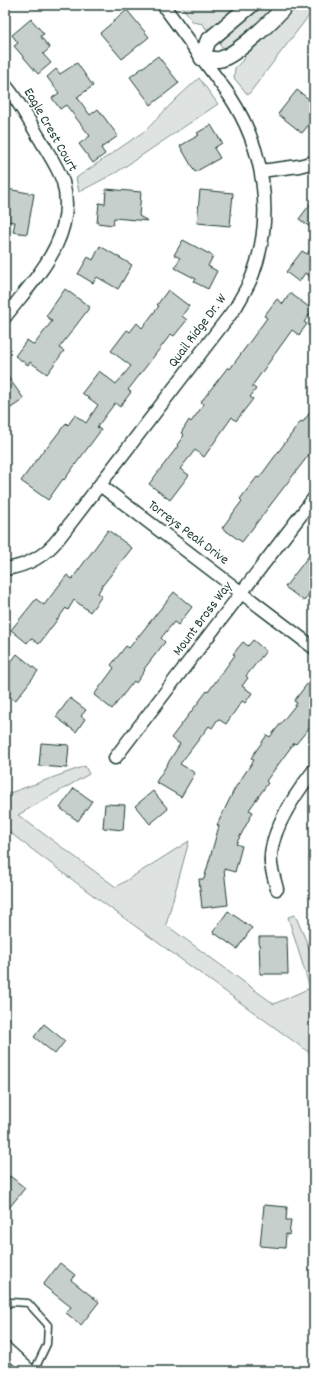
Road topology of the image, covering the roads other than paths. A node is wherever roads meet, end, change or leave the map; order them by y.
1 (163, 5) edge
2 (251, 5) edge
3 (286, 5) edge
4 (202, 58) junction
5 (5, 85) edge
6 (314, 162) edge
7 (261, 171) junction
8 (5, 317) edge
9 (100, 485) junction
10 (314, 498) edge
11 (5, 569) edge
12 (241, 593) junction
13 (314, 648) edge
14 (115, 758) dead end
15 (314, 770) edge
16 (277, 889) dead end
17 (5, 1305) edge
18 (5, 1348) edge
19 (30, 1371) edge
20 (34, 1371) edge

1 - 4 street, Quail Ridge Dr. W
2 - 4 street
3 - 4 street
4 - 7 street, Quail Ridge Dr. W
5 - 8 street, Eagle Crest Court
6 - 7 street
7 - 9 street, Quail Ridge Dr. W
9 - 11 street, Quail Ridge Dr. W
9 - 12 street, Torreys Peak Drive
10 - 12 street, Mount Bross Way
12 - 13 street, Torreys Peak Drive
12 - 14 street, Mount Bross Way
15 - 16 street
17 - 20 lane
18 - 19 street

